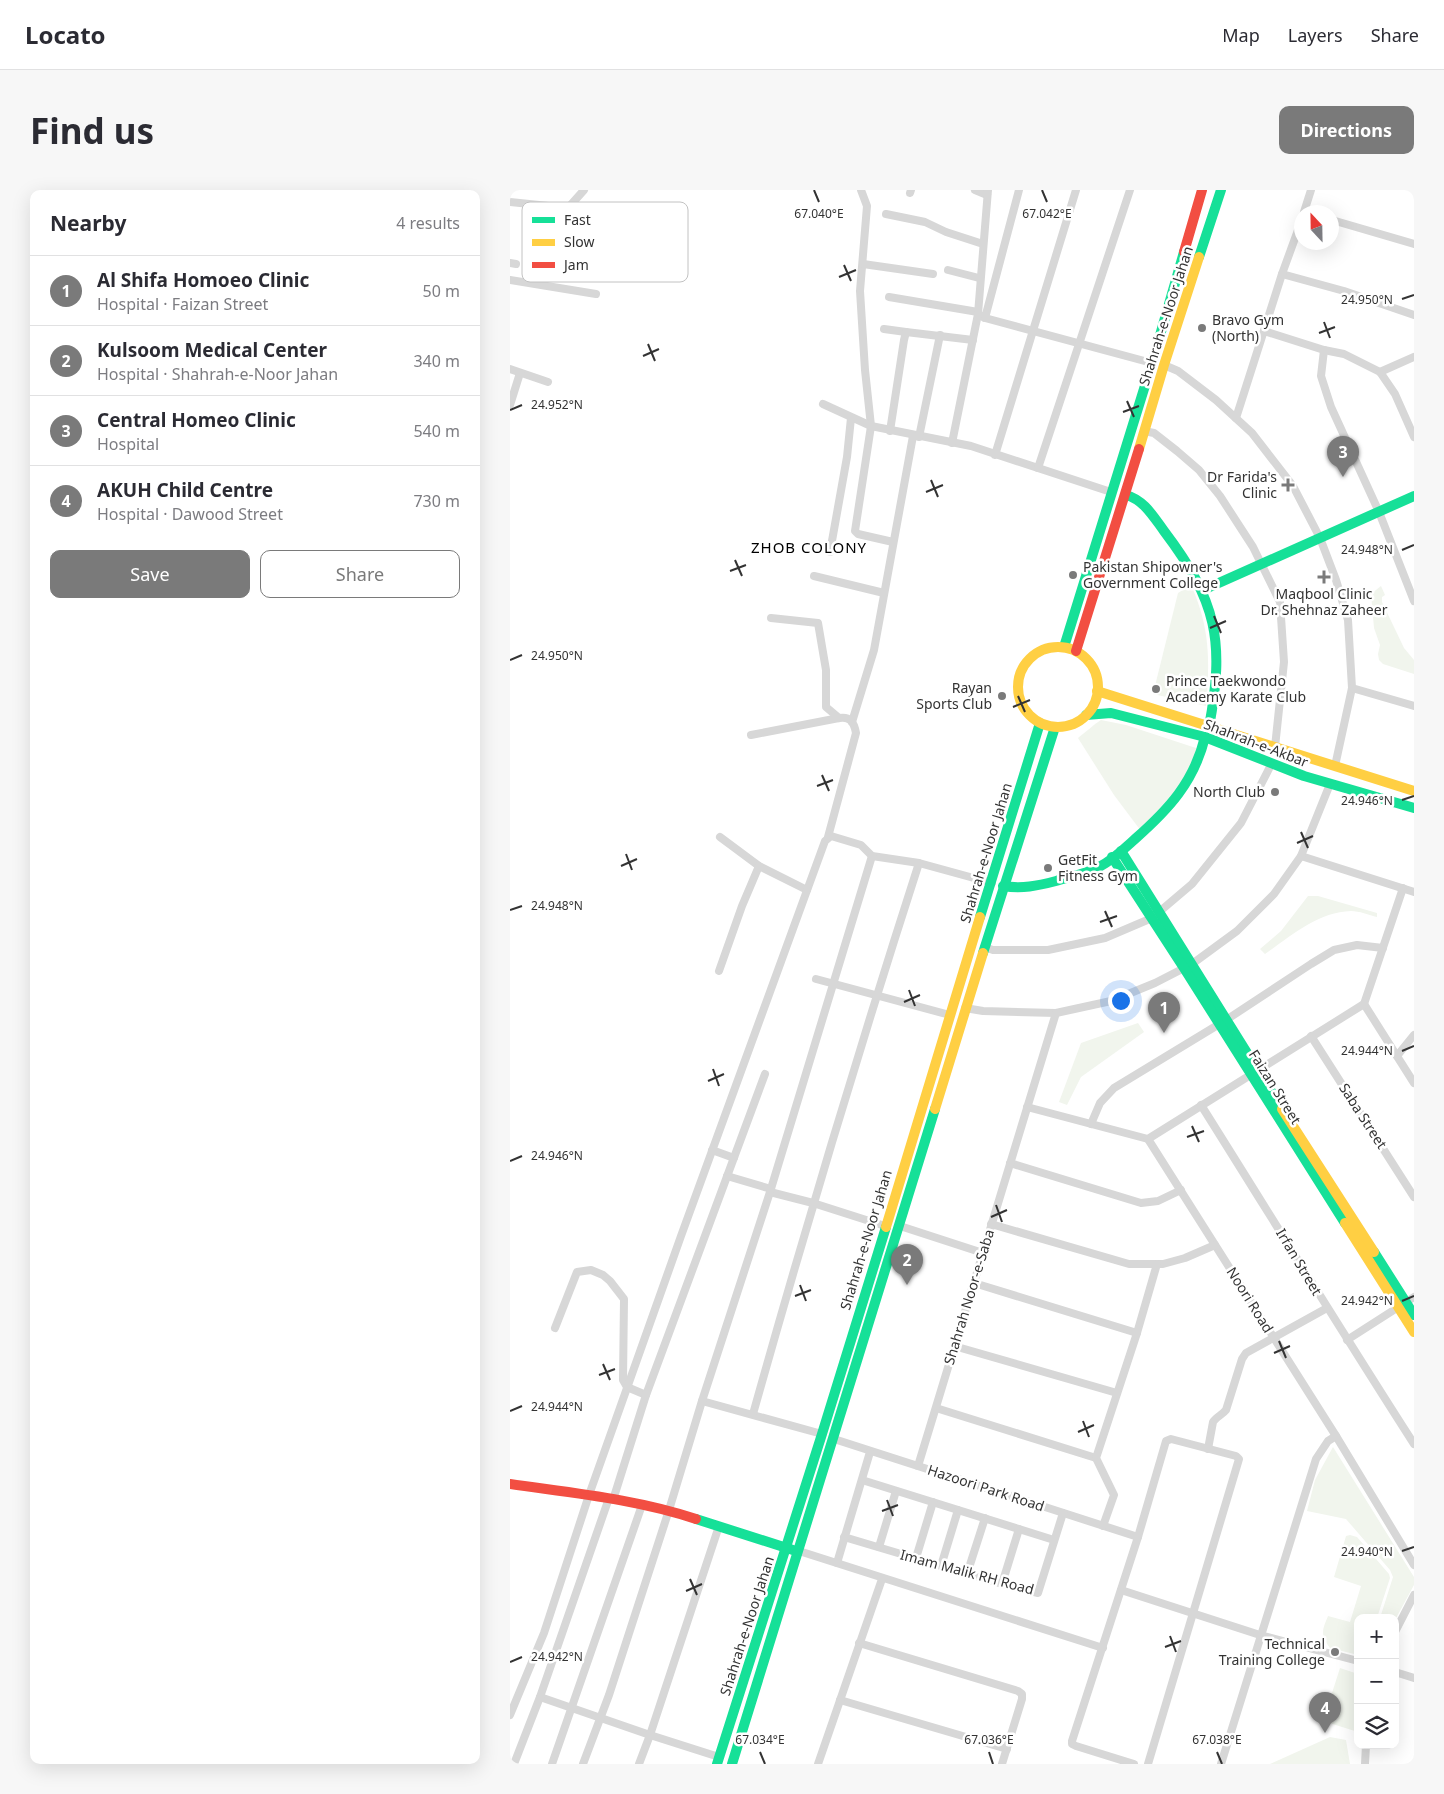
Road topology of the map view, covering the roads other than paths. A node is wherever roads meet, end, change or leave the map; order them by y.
1 (584, 190) edge
2 (861, 190) edge
3 (974, 190) edge
4 (1019, 190) edge
5 (1076, 190) edge
6 (1130, 190) edge
7 (1202, 190) edge
8 (1221, 190) edge
9 (1311, 190) edge
10 (988, 192) edge
11 (573, 202) edge
12 (1307, 205) edge
13 (886, 214) dead end
14 (1339, 222) edge
15 (1294, 241) edge
16 (983, 244) junction
17 (1414, 244) edge
18 (862, 264) junction
19 (948, 270) dead end
20 (933, 274) dead end
21 (1282, 274) junction
22 (979, 278) junction
23 (522, 282) edge
24 (596, 294) dead end
25 (889, 297) dead end
26 (978, 313) junction
27 (1414, 316) edge
28 (986, 318) junction
29 (884, 329) dead end
30 (1033, 330) junction
31 (1264, 331) junction
32 (906, 332) junction
33 (940, 334) junction
34 (973, 340) junction
35 (1080, 342) junction
36 (1324, 350) junction
37 (1414, 357) edge
38 (1152, 363) junction
39 (1164, 365) junction
40 (510, 369) edge
41 (1380, 372) junction
42 (520, 373) junction
43 (548, 382) dead end
44 (823, 404) dead end
45 (510, 405) edge
46 (851, 418) junction
47 (1236, 418) junction
48 (1411, 424) edge
49 (871, 426) junction
50 (890, 431) junction
51 (1144, 431) junction
52 (916, 436) junction
53 (1414, 437) edge
54 (952, 443) junction
55 (995, 455) junction
56 (1038, 468) junction
57 (1111, 492) junction
58 (1126, 495) junction
59 (1414, 496) edge
60 (1379, 512) junction
61 (1320, 538) junction
62 (893, 542) junction
63 (830, 552) dead end
64 (1262, 564) junction
65 (814, 576) dead end
66 (1203, 590) junction
67 (884, 593) junction
68 (1414, 600) edge
69 (771, 618) dead end
70 (1064, 647) junction
71 (1076, 651) junction
72 (1352, 688) junction
73 (1097, 691) junction
74 (1414, 706) edge
75 (1086, 715) junction
76 (839, 718) junction
77 (852, 722) junction
78 (1040, 723) junction
79 (1055, 727) junction
80 (1209, 727) junction
81 (751, 735) dead end
82 (1205, 737) junction
83 (1275, 746) junction
84 (1272, 763) junction
85 (1335, 766) junction
86 (1330, 784) junction
87 (1414, 791) edge
88 (1414, 808) edge
89 (720, 837) dead end
90 (828, 837) junction
91 (1116, 854) junction
92 (872, 856) junction
93 (1301, 856) junction
94 (919, 863) junction
95 (760, 866) junction
96 (992, 883) junction
97 (1003, 886) junction
98 (1403, 888) junction
99 (807, 890) junction
100 (1414, 892) edge
101 (1156, 915) junction
102 (984, 947) junction
103 (1382, 948) junction
104 (1188, 966) junction
105 (719, 971) dead end
106 (816, 979) dead end
107 (834, 984) junction
108 (877, 994) junction
109 (1364, 1004) junction
110 (965, 1008) junction
111 (1056, 1013) junction
112 (950, 1015) junction
113 (1223, 1022) junction
114 (1414, 1035) edge
115 (1311, 1036) junction
116 (943, 1040) junction
117 (956, 1043) junction
118 (1396, 1056) junction
119 (1254, 1072) junction
120 (765, 1074) dead end
121 (1414, 1083) edge
122 (1201, 1105) junction
123 (1027, 1107) junction
124 (1091, 1124) junction
125 (1148, 1139) junction
126 (712, 1150) junction
127 (734, 1158) junction
128 (1010, 1163) junction
129 (728, 1176) junction
130 (770, 1190) junction
131 (1181, 1190) junction
132 (1414, 1196) edge
133 (813, 1203) junction
134 (992, 1224) junction
135 (885, 1226) junction
136 (900, 1226) junction
137 (1215, 1245) junction
138 (983, 1253) junction
139 (1157, 1264) junction
140 (974, 1283) junction
141 (1406, 1302) edge
142 (1327, 1308) junction
143 (1414, 1315) edge
144 (554, 1328) dead end
145 (1414, 1332) edge
146 (1137, 1333) junction
147 (851, 1338) junction
148 (1273, 1338) junction
149 (1347, 1340) junction
150 (864, 1342) junction
151 (954, 1346) junction
152 (627, 1387) junction
153 (1117, 1394) junction
154 (646, 1395) junction
155 (702, 1401) junction
156 (936, 1408) junction
157 (753, 1414) junction
158 (822, 1434) junction
159 (1336, 1436) junction
160 (834, 1439) junction
161 (1414, 1444) edge
162 (1208, 1449) junction
163 (870, 1452) junction
164 (1096, 1458) junction
165 (918, 1466) junction
166 (862, 1480) junction
167 (510, 1484) edge
168 (896, 1491) junction
169 (589, 1495) junction
170 (611, 1499) junction
171 (932, 1502) junction
172 (642, 1505) junction
173 (669, 1510) junction
174 (958, 1510) junction
175 (1062, 1513) junction
176 (985, 1518) junction
177 (719, 1526) junction
178 (1103, 1526) junction
179 (1018, 1529) junction
180 (844, 1537) junction
181 (1138, 1537) junction
182 (1054, 1540) junction
183 (787, 1547) junction
184 (879, 1547) junction
185 (799, 1551) junction
186 (916, 1558) junction
187 (837, 1563) junction
188 (1414, 1565) edge
189 (941, 1566) junction
190 (967, 1574) junction
191 (882, 1578) junction
192 (1002, 1584) junction
193 (1121, 1590) junction
194 (1414, 1595) edge
195 (1193, 1612) junction
196 (1399, 1624) edge
197 (1260, 1635) junction
198 (859, 1643) junction
199 (1103, 1648) junction
200 (1354, 1661) edge
201 (1399, 1673) edge
202 (1414, 1678) edge
203 (540, 1697) junction
204 (840, 1700) junction
205 (572, 1708) junction
206 (510, 1714) edge
207 (601, 1718) junction
208 (650, 1735) junction
209 (1007, 1749) junction
210 (1366, 1749) edge
211 (718, 1760) edge
212 (821, 1763) edge
213 (514, 1764) edge
214 (552, 1764) edge
215 (583, 1764) edge
216 (638, 1764) edge
217 (732, 1764) edge
218 (1002, 1764) edge
219 (1134, 1764) edge
220 (1148, 1764) edge
221 (1221, 1764) edge
222 (1365, 1764) edge

1 - 11 street
2 - 18 street
3 - 10 street
4 - 28 street
5 - 30 street
6 - 35 street
7 - 38 main road, Shahrah-e-Noor Jahan
8 - 39 main road, Shahrah-e-Noor Jahan
9 - 12 street
10 - 16 street
13 - 16 street
14 - 17 street
15 - 21 street
16 - 22 street
18 - 20 street
18 - 49 street
19 - 22 street
21 - 27 street
21 - 31 street
22 - 26 street
23 - 24 street
25 - 26 street
26 - 28 street
26 - 34 street
28 - 30 street
29 - 32 street
30 - 35 street
30 - 55 street
31 - 36 street
31 - 47 street
32 - 33 street
32 - 50 street
33 - 34 street
33 - 52 street
34 - 54 street
35 - 38 street
35 - 56 street
36 - 41 street
36 - 60 street
37 - 41 street
38 - 57 main road, Shahrah-e-Noor Jahan
39 - 47 street
39 - 51 main road, Shahrah-e-Noor Jahan
40 - 42 street
41 - 48 street
42 - 43 street
42 - 45 street
44 - 46 street
46 - 49 street
46 - 63 street
47 - 61 street
48 - 53 street
49 - 50 street
49 - 62 street
50 - 52 street
51 - 58 main road, Shahrah-e-Noor Jahan
51 - 64 street
52 - 54 street
52 - 62 street
54 - 55 street
55 - 56 street
56 - 57 street
57 - 70 main road, Shahrah-e-Noor Jahan
58 - 66 main road
58 - 71 main road, Shahrah-e-Noor Jahan
59 - 60 main road
60 - 61 main road
60 - 68 street
61 - 64 main road
61 - 72 street
62 - 67 street
64 - 66 main road
64 - 83 street
65 - 67 street
66 - 80 main road
67 - 77 street
69 - 76 street
70 - 71 main road
70 - 78 main road
71 - 73 main road
72 - 74 street
72 - 85 street
73 - 75 main road
73 - 80 main road, Shahrah-e-Akbar
75 - 79 main road
75 - 82 main road, Shahrah-e-Akbar
76 - 77 street
76 - 81 street
77 - 90 street
78 - 79 main road
78 - 96 main road, Shahrah-e-Noor Jahan
79 - 97 main road, Shahrah-e-Noor Jahan
80 - 83 main road, Shahrah-e-Akbar
82 - 84 main road, Shahrah-e-Akbar
82 - 91 main road
83 - 85 main road, Shahrah-e-Akbar
84 - 86 main road, Shahrah-e-Akbar
84 - 101 street
85 - 87 main road, Shahrah-e-Akbar
86 - 88 main road, Shahrah-e-Akbar
86 - 93 street
89 - 95 street
90 - 92 street
90 - 99 street
91 - 97 main road
91 - 101 main road, Faizan Street
92 - 94 street
92 - 107 street
93 - 98 street
93 - 104 street
94 - 96 street
94 - 108 street
95 - 99 street
95 - 105 street
96 - 112 main road, Shahrah-e-Noor Jahan
97 - 102 main road, Shahrah-e-Noor Jahan
98 - 100 street
98 - 103 street
99 - 126 street
101 - 102 street
101 - 104 main road, Faizan Street
102 - 110 main road, Shahrah-e-Noor Jahan
103 - 109 street
103 - 113 street
104 - 111 street
104 - 113 main road, Faizan Street
106 - 107 street
107 - 108 street
107 - 130 street
108 - 112 street
108 - 133 street
109 - 115 street
109 - 118 street
110 - 111 street
110 - 117 main road, Shahrah-e-Noor Jahan
111 - 123 street, Shahrah Noor-e-Saba
112 - 116 main road, Shahrah-e-Noor Jahan
113 - 119 main road, Faizan Street
113 - 124 street
114 - 118 street
115 - 119 street
115 - 132 street, Saba Street
116 - 117 main road
116 - 135 main road, Shahrah-e-Noor Jahan
117 - 136 main road, Shahrah-e-Noor Jahan
118 - 121 street
119 - 122 street
119 - 141 main road, Faizan Street
120 - 127 street
122 - 125 street
122 - 142 street, Irfan Street
123 - 124 street
123 - 128 street, Shahrah Noor-e-Saba
124 - 125 street
125 - 131 street, Noori Road
126 - 127 street
126 - 152 street
127 - 129 street
128 - 131 street
128 - 134 street, Shahrah Noor-e-Saba
129 - 130 street
129 - 154 street
130 - 133 street
130 - 155 street
131 - 137 street, Noori Road
133 - 135 street
133 - 157 street
134 - 138 street, Shahrah Noor-e-Saba
134 - 139 street
135 - 147 main road, Shahrah-e-Noor Jahan
136 - 138 street
136 - 150 main road, Shahrah-e-Noor Jahan
137 - 139 street
137 - 148 street, Noori Road
138 - 140 street, Shahrah Noor-e-Saba
139 - 146 street
140 - 146 street
140 - 151 street, Shahrah Noor-e-Saba
141 - 143 main road, Faizan Street
141 - 145 main road, Faizan Street
141 - 149 street
142 - 148 street
142 - 149 street, Irfan Street
144 - 152 street
146 - 153 street
147 - 150 main road
147 - 158 main road, Shahrah-e-Noor Jahan
148 - 159 street, Noori Road
148 - 162 street
149 - 161 street, Irfan Street
150 - 160 main road, Shahrah-e-Noor Jahan
151 - 153 street
151 - 156 street, Shahrah Noor-e-Saba
152 - 154 street
152 - 169 street
153 - 164 street
154 - 170 street
155 - 157 street
155 - 173 street
156 - 164 street
156 - 165 street, Shahrah Noor-e-Saba
157 - 158 street
158 - 183 main road, Shahrah-e-Noor Jahan
159 - 188 street, Noori Road
159 - 197 street
160 - 163 street, Hazoori Park Road
160 - 185 main road, Shahrah-e-Noor Jahan
162 - 181 street
162 - 195 street
163 - 165 street, Hazoori Park Road
163 - 166 street
164 - 178 street
165 - 175 street, Hazoori Park Road
166 - 168 street
166 - 180 street
167 - 169 main road
168 - 171 street
168 - 184 street
169 - 170 main road
169 - 206 street
170 - 172 main road
170 - 203 street
171 - 174 street
171 - 186 street
172 - 173 main road
172 - 205 street
173 - 177 main road
173 - 207 street
174 - 176 street
174 - 189 street
175 - 178 street, Hazoori Park Road
175 - 182 street, Imam Malik RH Road
176 - 179 street
176 - 190 street
177 - 183 main road
177 - 208 street
178 - 181 street, Hazoori Park Road
179 - 182 street
179 - 192 street
180 - 184 street, Imam Malik RH Road
180 - 187 street
181 - 193 street
182 - 192 street, Imam Malik RH Road
183 - 185 main road
183 - 211 main road, Shahrah-e-Noor Jahan
184 - 186 street, Imam Malik RH Road
185 - 187 street
185 - 217 main road, Shahrah-e-Noor Jahan
186 - 189 street, Imam Malik RH Road
187 - 191 street
189 - 190 street, Imam Malik RH Road
190 - 192 street, Imam Malik RH Road
191 - 198 street
191 - 199 street
193 - 195 street
193 - 199 street
194 - 196 street
195 - 197 street
195 - 220 street
197 - 200 street
197 - 221 street
198 - 204 street
198 - 209 street
199 - 219 street
201 - 202 street
203 - 205 street
203 - 213 street
204 - 209 street
204 - 212 street
205 - 207 street
205 - 214 street
207 - 208 street
207 - 215 street
208 - 211 street
208 - 216 street
209 - 218 street
210 - 222 street

